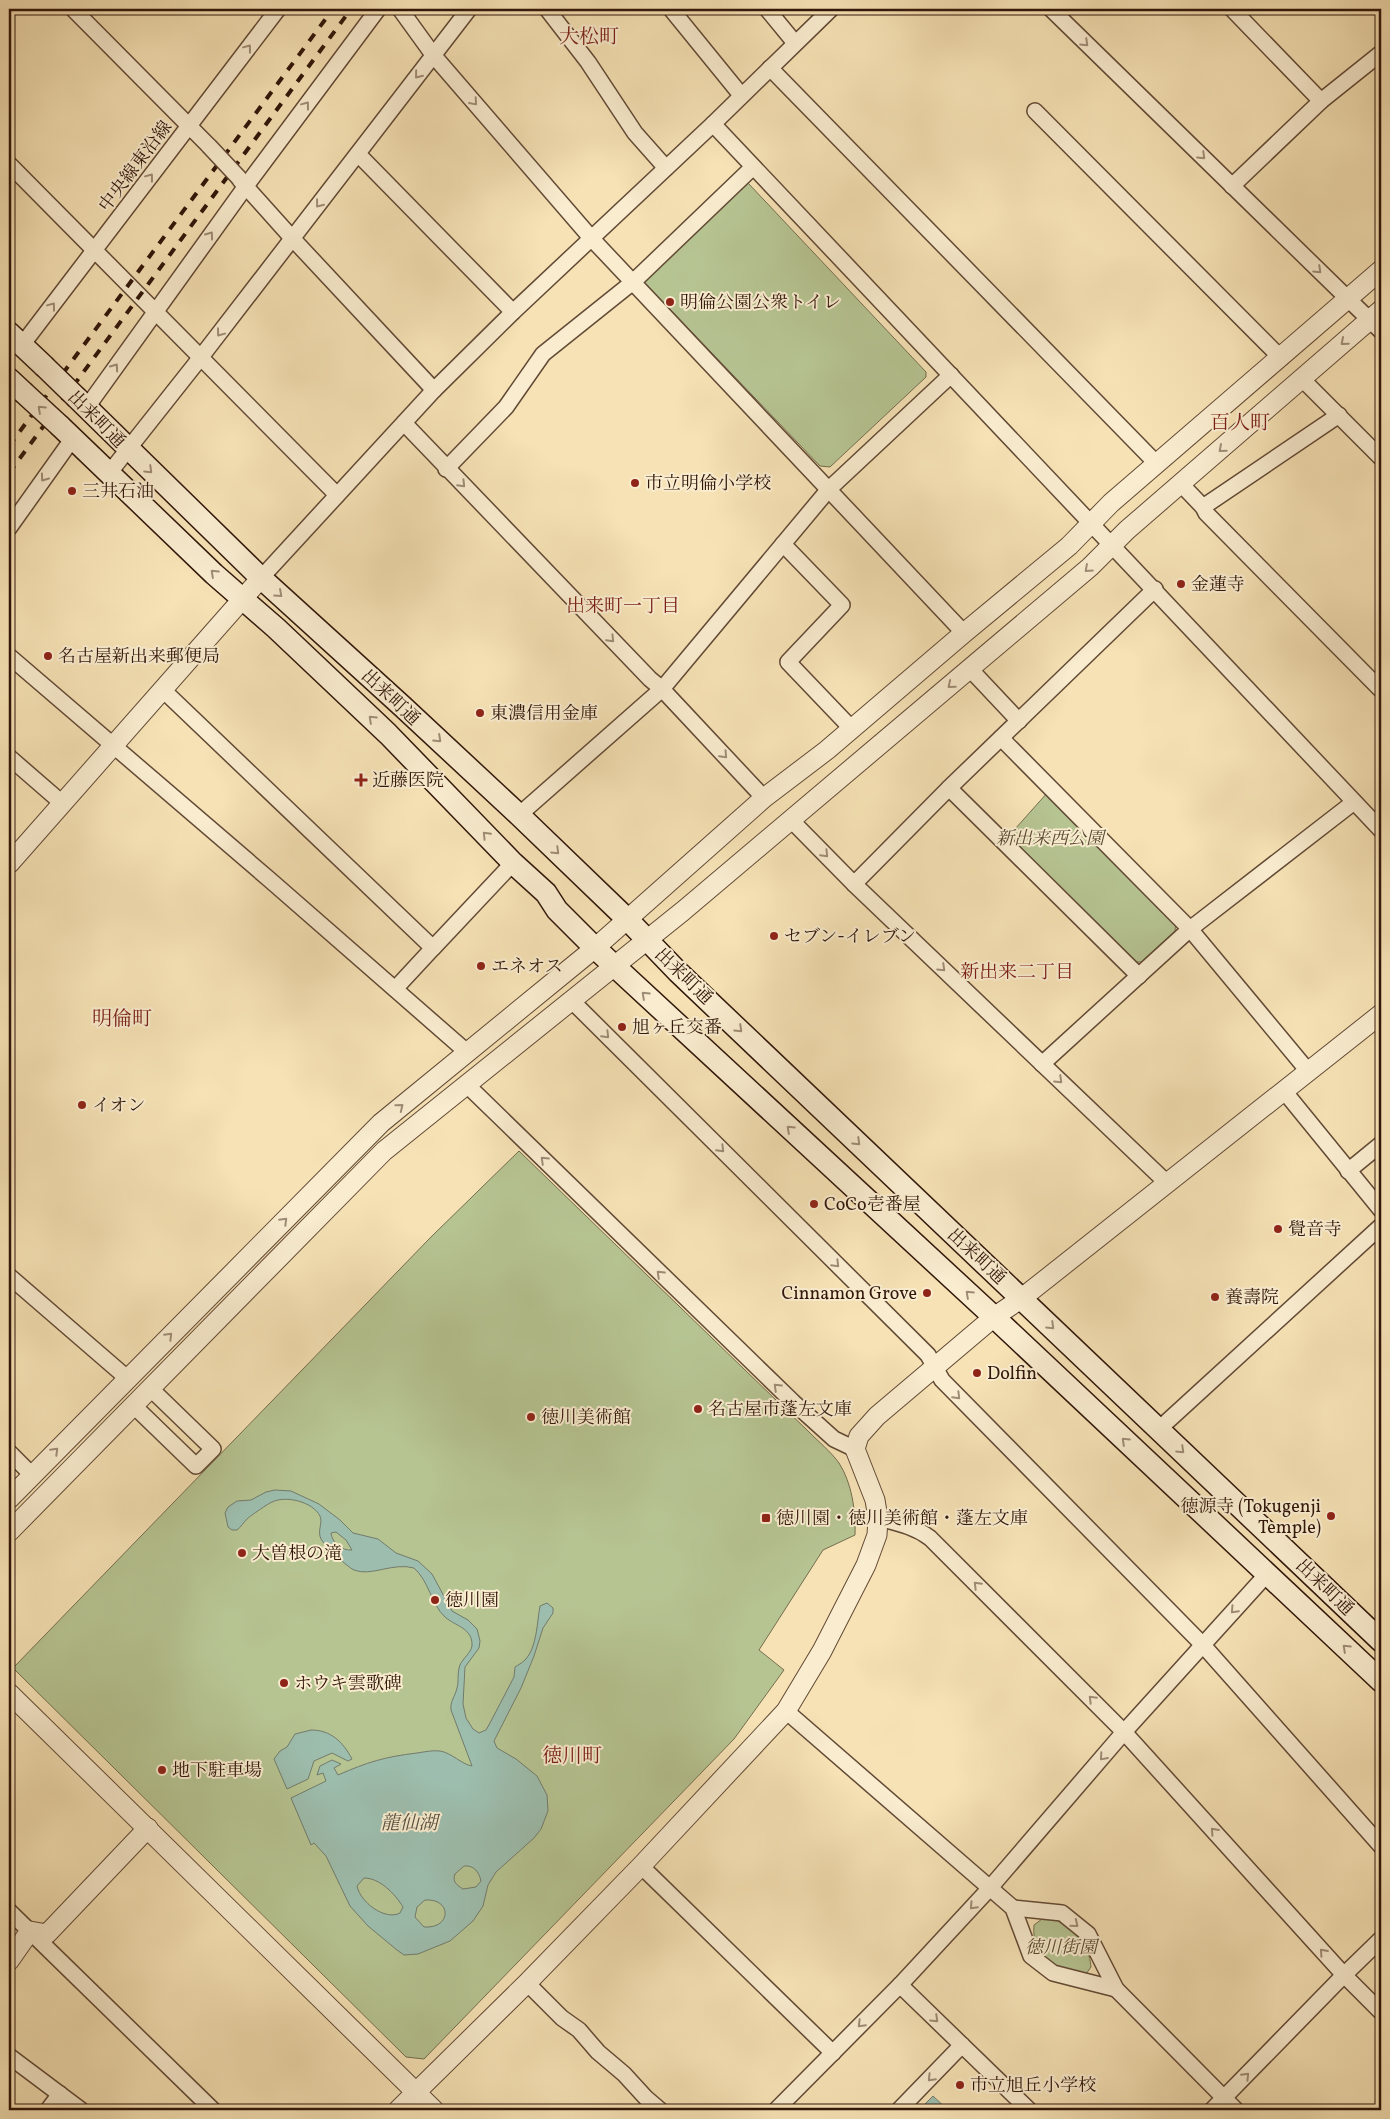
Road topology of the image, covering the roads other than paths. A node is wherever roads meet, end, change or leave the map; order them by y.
1 (73, 9) edge
2 (277, 9) edge
3 (378, 9) edge
4 (400, 9) edge
5 (469, 9) edge
6 (547, 9) edge
7 (671, 9) edge
8 (767, 9) edge
9 (831, 9) edge
10 (1050, 9) edge
11 (1232, 9) edge
12 (796, 43) junction
13 (1381, 53) edge
14 (434, 56) junction
15 (770, 68) junction
16 (741, 95) junction
17 (1321, 101) junction
18 (1035, 111) dead end
19 (713, 124) junction
20 (188, 127) junction
21 (358, 154) junction
22 (9, 164) edge
23 (753, 167) junction
24 (666, 168) junction
25 (242, 182) junction
26 (1232, 186) junction
27 (292, 238) junction
28 (592, 239) junction
29 (95, 250) junction
30 (1381, 270) edge
31 (633, 282) junction
32 (1348, 299) junction
33 (155, 311) junction
34 (513, 312) junction
35 (1378, 320) edge
36 (16, 339) edge
37 (201, 357) junction
38 (1281, 358) junction
39 (951, 375) junction
40 (1302, 379) junction
41 (16, 385) edge
42 (434, 390) junction
43 (82, 403) junction
44 (1339, 415) junction
45 (404, 423) junction
46 (66, 432) junction
47 (128, 450) junction
48 (1381, 458) edge
49 (1156, 463) junction
50 (446, 469) junction
51 (110, 472) junction
52 (1181, 484) junction
53 (828, 489) junction
54 (337, 495) junction
55 (1203, 507) junction
56 (1092, 523) junction
57 (9, 528) edge
58 (783, 544) junction
59 (1112, 545) junction
60 (261, 578) junction
61 (1155, 589) junction
62 (242, 598) junction
63 (964, 632) junction
64 (9, 656) edge
65 (970, 669) junction
66 (162, 689) junction
67 (662, 689) junction
68 (1381, 690) edge
69 (1019, 720) junction
70 (852, 729) junction
71 (1001, 738) junction
72 (112, 744) junction
73 (9, 757) edge
74 (949, 788) junction
75 (764, 798) junction
76 (62, 802) junction
77 (1354, 802) junction
78 (519, 815) junction
79 (791, 820) junction
80 (1381, 830) edge
81 (512, 862) junction
82 (9, 864) edge
83 (854, 884) junction
84 (627, 919) junction
85 (1190, 929) junction
86 (647, 940) junction
87 (433, 948) junction
88 (595, 948) junction
89 (615, 967) junction
90 (1139, 976) junction
91 (395, 989) junction
92 (571, 1000) junction
93 (1381, 1014) edge
94 (468, 1053) junction
95 (1042, 1064) junction
96 (1308, 1072) junction
97 (467, 1085) junction
98 (1284, 1091) junction
99 (1381, 1144) edge
100 (1348, 1171) junction
101 (1167, 1183) junction
102 (1381, 1210) edge
103 (1381, 1226) edge
104 (9, 1276) edge
105 (1022, 1298) junction
106 (994, 1317) junction
107 (935, 1368) junction
108 (127, 1378) junction
109 (150, 1388) junction
110 (133, 1405) junction
111 (1159, 1429) junction
112 (856, 1449) junction
113 (9, 1452) edge
114 (31, 1474) junction
115 (9, 1499) edge
116 (878, 1518) junction
117 (9, 1532) edge
118 (1267, 1574) junction
119 (1381, 1641) edge
120 (1202, 1644) junction
121 (1381, 1681) edge
122 (9, 1693) edge
123 (786, 1711) junction
124 (1124, 1732) junction
125 (148, 1828) junction
126 (1381, 1846) edge
127 (641, 1866) junction
128 (990, 1889) junction
129 (1013, 1908) junction
130 (9, 1911) edge
131 (30, 1931) junction
132 (1381, 1939) edge
133 (9, 1962) edge
134 (1344, 1974) junction
135 (527, 1983) junction
136 (900, 1985) junction
137 (1116, 1989) junction
138 (1381, 2012) edge
139 (962, 2045) junction
140 (833, 2053) junction
141 (9, 2056) edge
142 (416, 2093) junction
143 (60, 2094) junction
144 (1224, 2098) junction
145 (48, 2110) edge
146 (81, 2110) edge
147 (213, 2110) edge
148 (398, 2110) edge
149 (434, 2110) edge
150 (660, 2110) edge
151 (776, 2110) edge
152 (899, 2110) edge
153 (1029, 2110) edge
154 (1212, 2110) edge
155 (1236, 2110) edge

1 - 20 street
20 -> 2 street, 中央線東沿線
25 -> 3 street
4 - 14 street
5 - 14 street
6 - 24 street
7 - 16 street
8 - 12 street
9 - 12 street
10 -> 26 street
11 - 17 street
12 - 15 street
13 - 17 street
14 -> 21 street
14 -> 28 street
15 - 16 street
15 - 49 street
16 - 19 street
17 - 26 street
18 - 38 street
19 - 23 street
19 - 24 street
20 - 25 street, bridge
29 -> 20 street, 中央線東沿線
21 -> 27 street
21 - 34 street
22 - 29 street
23 - 31 street
23 - 39 street
24 - 28 street
25 - 27 street
33 -> 25 street
26 -> 32 street
27 -> 37 street
27 - 42 street
28 - 31 street
28 - 34 street
29 - 33 street
36 -> 29 street, 中央線東沿線
30 - 32 street
31 - 50 street
31 - 53 street
32 - 35 street
32 - 38 street
33 - 37 street
43 -> 33 street
34 - 42 street
35 -> 40 street
36 - 43 main road, 出来町通, bridge
37 - 47 street
37 - 54 street
38 - 49 street
39 - 53 street
39 - 56 street
40 - 44 street
40 -> 52 street
46 -> 41 main road, 出来町通, bridge
42 - 45 street
43 - 47 main road, 出来町通
44 - 48 street
44 - 55 street
45 - 50 street
45 - 54 street
46 - 51 main road, 出来町通
46 -> 57 street
47 - 51 street
47 -> 60 main road, 出来町通
49 - 56 street
50 -> 67 street
62 -> 51 main road, 出来町通
52 - 55 street
52 - 59 street
53 - 58 street
53 - 63 street
54 - 60 street
55 - 68 street
56 - 59 street
56 - 63 street
58 - 67 street
58 - 70 street
59 - 61 street
59 -> 65 street
60 - 62 street
60 -> 78 main road, 出来町通
61 - 69 street
61 - 77 street
62 - 66 street
81 -> 62 main road, 出来町通
63 - 70 street
64 - 72 street
65 - 69 street
65 -> 79 street
66 - 72 street
66 - 87 street
67 -> 75 street
67 - 78 street
69 - 71 street
70 - 75 street
71 - 74 street
71 - 85 street
72 - 76 street
72 - 91 street
73 - 76 street
74 - 83 street
74 - 90 street
75 - 84 street
76 - 82 street
77 - 80 street
77 - 85 street
78 -> 84 main road, 出来町通
79 -> 83 street
79 - 86 street
81 - 87 street
81 - 88 main road, 出来町通
83 -> 95 street
84 - 86 main road, 出来町通
84 - 88 street
85 - 90 street
85 - 96 street
86 - 89 street
86 -> 105 main road, 出来町通
87 - 91 street
88 - 89 main road, 出来町通
88 - 94 street
89 - 92 street
106 -> 89 main road, 出来町通
90 - 95 street
91 - 94 street
92 - 97 street
92 -> 107 street
93 - 96 street
108 -> 94 street
95 -> 101 street
96 - 98 street
97 - 109 street
112 -> 97 street
98 - 100 street
98 - 101 street
99 - 100 street
100 - 102 street
101 - 105 street
103 - 111 street
104 - 108 street
105 - 106 street
105 -> 111 main road, 出来町通
106 - 107 street
118 -> 106 main road, 出来町通
107 - 112 street
107 -> 120 street
114 -> 108 street
109 - 110 street
109 - 110 street
110 - 117 street
111 -> 119 main road, 出来町通
112 - 116 street
113 - 114 street
114 - 115 street
116 - 123 street
124 -> 116 street
118 -> 120 street
121 -> 118 main road, 出来町通
120 - 124 street
120 - 126 street
122 - 125 street
123 - 127 street
123 - 128 street
124 -> 128 street
134 -> 124 street
125 - 131 street
125 - 142 street
127 - 135 street
127 - 140 street
128 - 129 street
128 -> 136 street
129 - 137 street
129 -> 137 street
130 - 131 street
131 - 133 street
131 - 147 street
132 - 134 street
134 - 138 street
144 -> 134 street
135 - 142 street
135 - 150 street
136 -> 139 street
136 -> 140 street
137 - 144 street
139 -> 152 street
139 - 153 street
140 - 151 street
141 - 143 street
142 - 148 street
142 - 149 street
143 - 145 street
143 - 146 street
144 - 154 street
144 - 155 street

